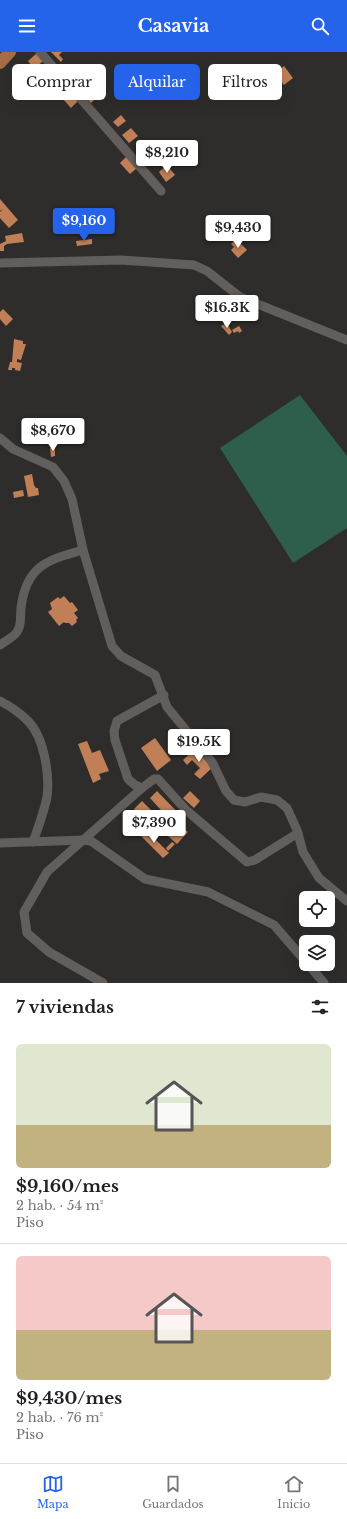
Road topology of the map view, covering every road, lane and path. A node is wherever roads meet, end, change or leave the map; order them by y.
1 (10, 52) edge
2 (40, 52) edge
3 (0, 63) edge
4 (160, 191) dead end
5 (0, 263) edge
6 (347, 340) edge
7 (0, 438) edge
8 (83, 550) junction
9 (0, 645) edge
10 (164, 695) junction
11 (0, 701) edge
12 (142, 788) junction
13 (298, 833) junction
14 (83, 840) junction
15 (33, 842) junction
16 (0, 843) edge
17 (347, 901) edge
18 (299, 954) edge
19 (314, 971) edge
20 (103, 983) edge
21 (324, 983) edge

1 - 3 main road
2 - 4 street
5 - 6 street
7 - 8 street
8 - 9 street
8 - 10 street
10 - 12 street
10 - 13 street
11 - 15 street
12 - 13 street
12 - 14 street
13 - 17 street
14 - 15 street
14 - 18 street
14 - 20 street
15 - 16 street
19 - 21 street

